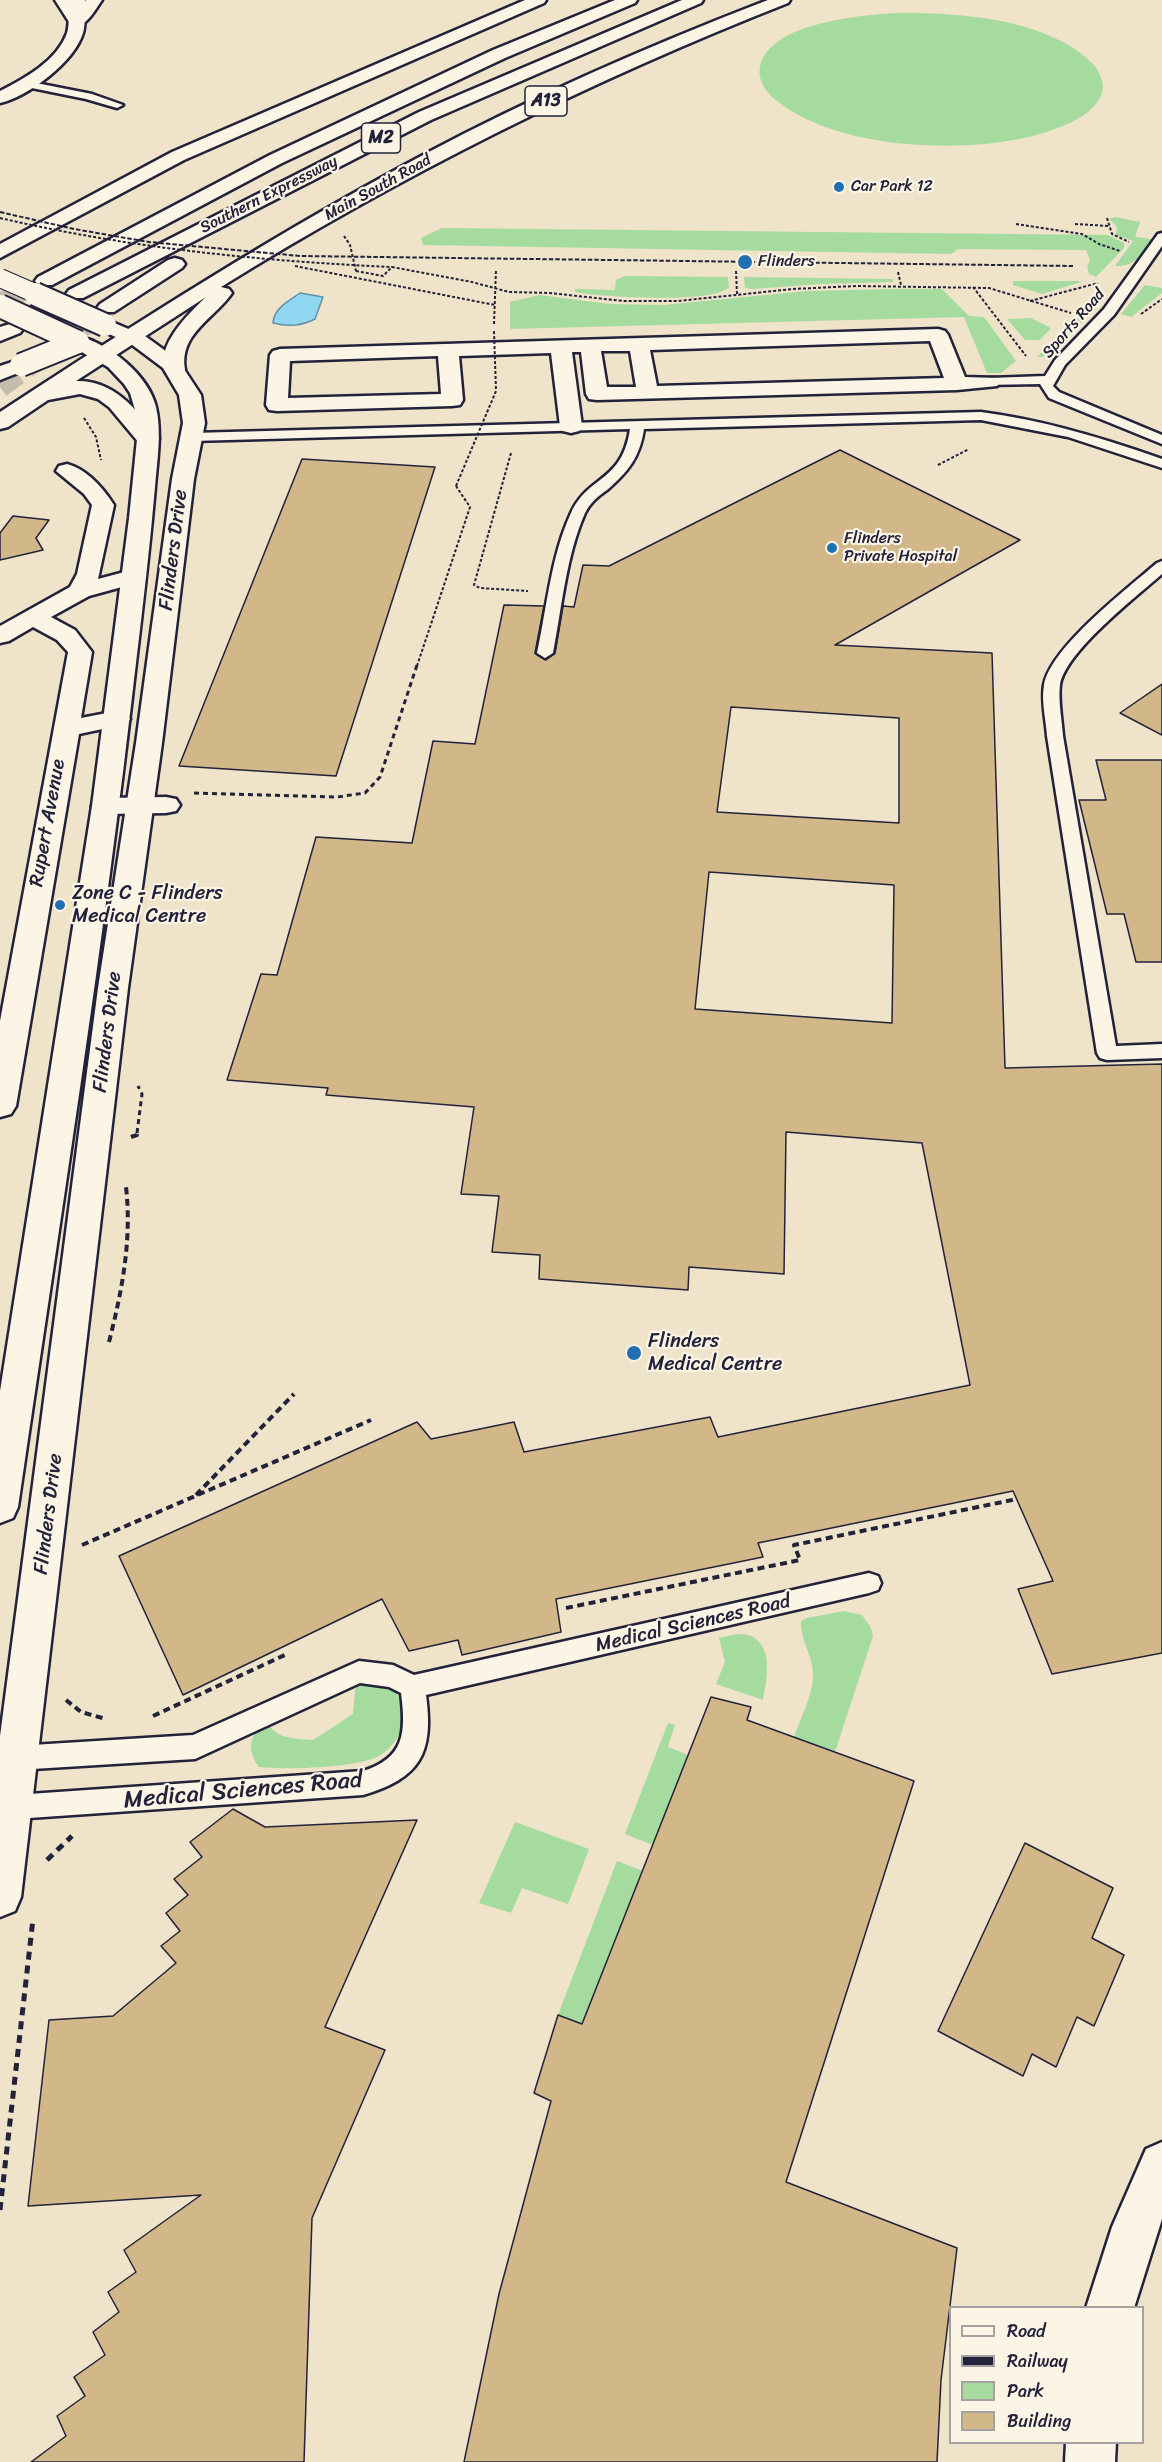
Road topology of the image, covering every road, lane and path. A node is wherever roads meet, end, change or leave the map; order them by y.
1 (63, 0) edge
2 (77, 0) edge
3 (94, 0) edge
4 (500, 0) edge
5 (538, 0) edge
6 (629, 0) edge
7 (695, 0) edge
8 (782, 0) edge
9 (77, 22) junction
10 (390, 64) junction
11 (26, 84) junction
12 (0, 98) edge
13 (117, 105) dead end
14 (322, 167) junction
15 (0, 218) edge
16 (1107, 218) dead end
17 (320, 220) junction
18 (1016, 224) dead end
19 (1075, 224) dead end
20 (1109, 226) junction
21 (341, 230) dead end
22 (1162, 237) edge
23 (1130, 242) dead end
24 (5, 246) edge
25 (1124, 252) dead end
26 (290, 265) dead end
27 (392, 267) junction
28 (496, 269) dead end
29 (356, 270) junction
30 (736, 271) dead end
31 (898, 272) dead end
32 (357, 277) junction
33 (0, 278) edge
34 (39, 278) tunnel mouth
35 (901, 285) junction
36 (973, 288) junction
37 (496, 289) junction
38 (1094, 290) dead end
39 (76, 294) tunnel mouth
40 (737, 294) junction
41 (1162, 299) edge
42 (1028, 301) junction
43 (495, 305) junction
44 (0, 306) tunnel mouth
45 (1079, 315) dead end
46 (1138, 316) dead end
47 (130, 336) junction
48 (95, 337) junction
49 (639, 345) junction
50 (590, 346) junction
51 (561, 347) junction
52 (448, 351) junction
53 (1026, 357) dead end
54 (889, 362) junction
55 (828, 363) junction
56 (21, 365) junction
57 (766, 365) junction
58 (706, 367) junction
59 (175, 370) junction
60 (0, 374) edge
61 (387, 377) junction
62 (1048, 380) junction
63 (990, 382) joint
64 (957, 384) junction
65 (648, 393) junction
66 (32, 401) junction
67 (1077, 405) junction
68 (981, 416) junction
69 (0, 422) edge
70 (639, 424) junction
71 (571, 426) junction
72 (192, 438) junction
73 (148, 439) junction
74 (1162, 440) edge
75 (969, 449) dead end
76 (511, 452) dead end
77 (1162, 464) edge
78 (938, 465) dead end
79 (67, 471) dead end
80 (1162, 566) edge
81 (132, 577) junction
82 (80, 591) junction
83 (528, 591) dead end
84 (33, 618) junction
85 (0, 636) edge
86 (545, 653) dead end
87 (117, 719) junction
88 (65, 729) junction
89 (162, 801) junction
90 (106, 806) junction
91 (1162, 1052) edge
92 (0, 1106) edge
93 (137, 1135) dead end
94 (111, 1136) junction
95 (56, 1138) junction
96 (125, 1178) dead end
97 (107, 1348) dead end
98 (294, 1394) dead end
99 (371, 1420) dead end
100 (193, 1498) junction
101 (1017, 1499) dead end
102 (0, 1507) edge
103 (78, 1537) dead end
104 (869, 1583) dead end
105 (566, 1608) dead end
106 (287, 1654) dead end
107 (412, 1687) junction
108 (63, 1690) dead end
109 (151, 1716) dead end
110 (110, 1720) dead end
111 (10, 1758) edge
112 (6, 1807) edge
113 (78, 1832) dead end
114 (41, 1869) dead end
115 (17, 1902) edge
116 (1162, 2165) edge
117 (0, 2210) edge
118 (1110, 2306) edge
119 (1091, 2444) edge
120 (1090, 2462) edge

1 - 9 main road
2 - 9 main road
3 - 9 main road
4 - 10 main road
5 - 10 main road
6 - 34 main road, Southern Expressway / M2
7 - 14 main road, Southern Expressway / M2
8 - 17 main road, Main South Road / A13
9 - 11 main road
10 - 24 main road
11 - 12 main road
11 - 13 lane
14 - 39 main road, Southern Expressway / M2
14 - 48 main road
15 - 27 path, bridge
16 - 20 path
17 - 47 main road, Main South Road / A13
17 - 48 main road
17 - 59 main road
18 - 25 path
19 - 20 path
20 - 23 path
21 - 29 path
22 - 62 lane, Sports Road
26 - 32 path
27 - 29 path
27 - 37 path
28 - 37 path
29 - 32 path
30 - 40 path
31 - 35 path
32 - 43 path
33 - 48 main road, bridge
35 - 36 path
35 - 40 path
36 - 42 path
36 - 53 path
37 - 40 path
37 - 43 path
38 - 42 path
41 - 46 path
42 - 45 path
43 - 89 path, bridge
44 - 48 main road, bridge
47 - 48 main road, Main South Road / A13
47 - 59 main road, Flinders Drive
48 - 56 main road, bridge
48 - 56 main road, bridge
48 - 66 main road, Main South Road / A13
48 - 73 main road, Flinders Drive
49 - 50 main road
49 - 58 main road
49 - 65 main road
50 - 51 main road
50 - 65 main road
51 - 52 main road
51 - 71 main road
52 - 61 main road
52 - 61 main road
54 - 55 main road
54 - 55 main road
54 - 64 main road
54 - 64 main road
55 - 57 main road
55 - 57 main road
56 - 60 main road
57 - 58 main road
57 - 58 main road
58 - 65 main road
59 - 72 main road, Flinders Drive
61 - 61 main road
62 - 63 lane
62 - 67 lane, Sports Road
63 - 64 main road
66 - 69 main road, Main South Road / A13
66 - 73 main road
67 - 68 lane
67 - 74 lane, Sports Road
68 - 70 lane
68 - 77 lane
70 - 71 lane
70 - 86 lane
71 - 72 lane
72 - 73 main road
72 - 89 main road, Flinders Drive
73 - 81 main road, Flinders Drive
75 - 78 path
76 - 83 path
79 - 82 main road
80 - 91 lane
81 - 82 main road
81 - 87 main road, Flinders Drive
82 - 84 main road
84 - 85 main road
84 - 88 main road, Rupert Avenue
87 - 88 main road
87 - 90 main road, Flinders Drive
88 - 92 main road, Rupert Avenue
89 - 90 main road
89 - 94 main road, Flinders Drive
90 - 95 main road, Flinders Drive
93 - 94 path
94 - 95 main road
94 - 111 main road, Flinders Drive
95 - 102 main road, Flinders Drive
96 - 97 path
98 - 100 path
99 - 100 path
100 - 103 path
101 - 105 path
104 - 107 lane, Medical Sciences Road
106 - 109 path
107 - 111 lane
107 - 112 lane, Medical Sciences Road
108 - 110 path
111 - 112 main road, Flinders Drive
112 - 115 main road, Flinders Drive
113 - 114 path
115 - 117 path
116 - 118 main road
119 - 120 main road

